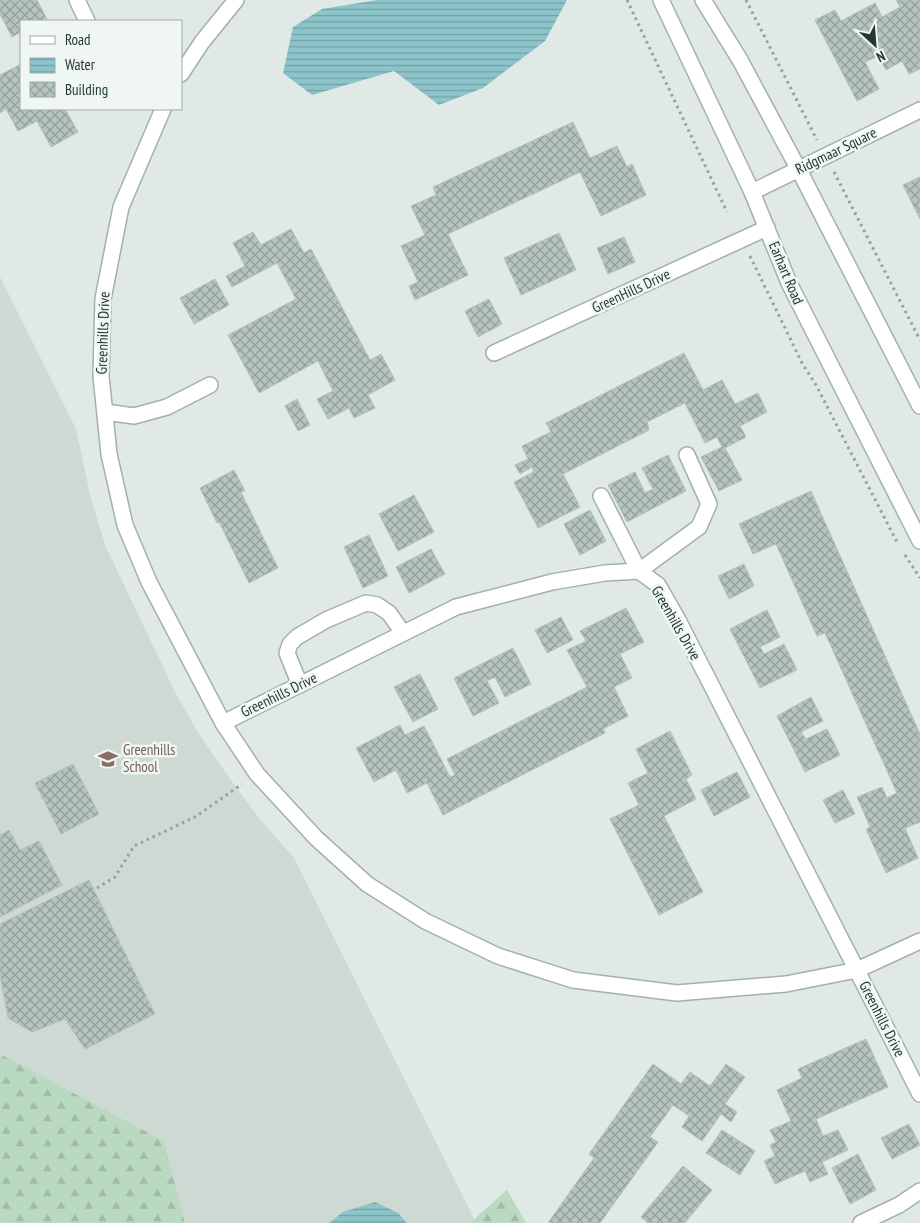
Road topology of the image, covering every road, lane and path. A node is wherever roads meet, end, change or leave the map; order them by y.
1 (77, 0) edge
2 (236, 0) edge
3 (627, 0) edge
4 (662, 0) edge
5 (703, 0) edge
6 (87, 20) edge
7 (182, 72) edge
8 (163, 110) edge
9 (920, 110) edge
10 (799, 170) junction
11 (752, 192) junction
12 (727, 212) dead end
13 (767, 228) junction
14 (748, 251) dead end
15 (494, 353) dead end
16 (210, 385) dead end
17 (920, 406) edge
18 (105, 412) junction
19 (687, 455) dead end
20 (601, 496) dead end
21 (920, 541) edge
22 (899, 545) dead end
23 (904, 553) dead end
24 (639, 571) junction
25 (920, 578) edge
26 (403, 633) junction
27 (300, 685) junction
28 (223, 723) junction
29 (257, 774) junction
30 (97, 888) dead end
31 (920, 941) edge
32 (857, 970) junction
33 (920, 1094) edge
34 (920, 1191) edge
35 (861, 1223) edge

1 - 6 street
2 - 7 street
3 - 12 path
4 - 11 street, Earhart Road
5 - 10 street
8 - 18 street, Greenhills Drive
9 - 10 street, Ridgmaar Square
10 - 11 street, Ridgmaar Square
10 - 17 street
11 - 13 street, Earhart Road
13 - 15 street, GreenHills Drive
13 - 21 street, Earhart Road
14 - 22 path
16 - 18 street
18 - 28 street, Greenhills Drive
19 - 24 street
20 - 24 street
23 - 25 path
24 - 26 street, Greenhills Drive
24 - 32 street, Greenhills Drive
26 - 27 street, Greenhills Drive
26 - 27 street
27 - 28 street, Greenhills Drive
28 - 29 street, Greenhills Drive
29 - 30 path
29 - 32 street, Greenhills Drive
31 - 32 street, Greenhills Drive
32 - 33 street, Greenhills Drive
34 - 35 street

